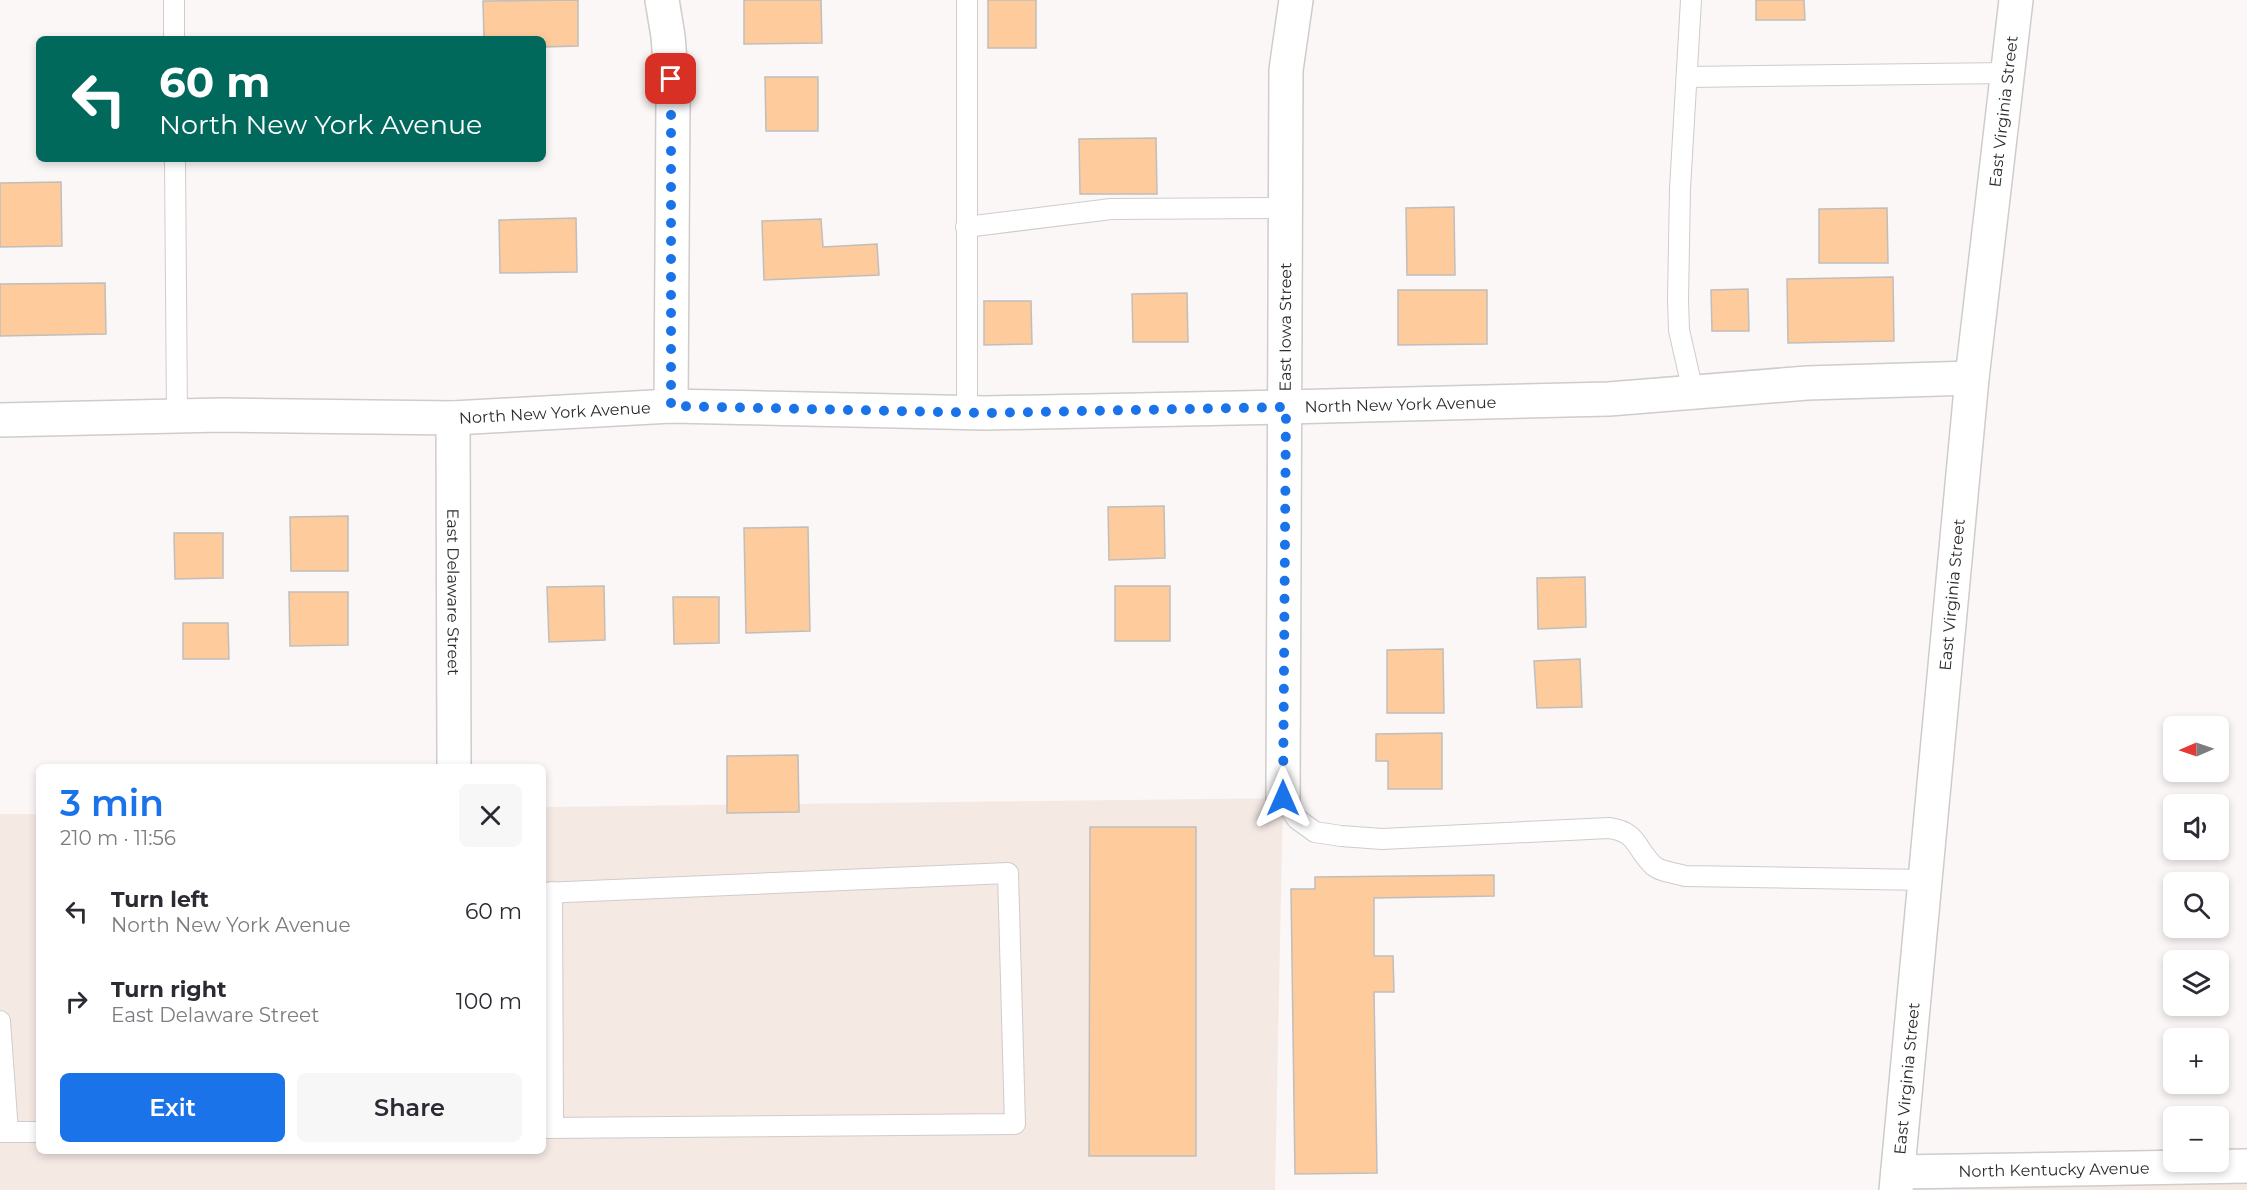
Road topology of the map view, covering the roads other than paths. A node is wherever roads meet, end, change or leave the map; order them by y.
1 (174, 0) edge
2 (662, 0) edge
3 (967, 0) edge
4 (1296, 0) edge
5 (1691, 0) edge
6 (2016, 0) edge
7 (174, 36) edge
8 (2008, 73) junction
9 (1687, 77) junction
10 (175, 162) edge
11 (1286, 208) junction
12 (966, 227) junction
13 (1972, 378) junction
14 (1693, 392) junction
15 (671, 406) junction
16 (1286, 407) junction
17 (967, 412) junction
18 (177, 416) junction
19 (453, 418) junction
20 (0, 420) edge
21 (454, 764) edge
22 (1283, 798) joint
23 (1925, 880) junction
24 (548, 892) edge
25 (0, 1021) edge
26 (548, 1128) edge
27 (4, 1132) edge
28 (36, 1132) edge
29 (2247, 1166) edge
30 (1897, 1181) edge

1 - 7 lane
2 - 15 street
3 - 12 lane
4 - 11 street, East Iowa Street
5 - 9 lane
6 - 8 street, East Virginia Street
8 - 9 lane
8 - 13 street, East Virginia Street
9 - 14 lane
10 - 18 lane
11 - 12 lane
11 - 16 street, East Iowa Street
12 - 17 lane
13 - 14 street, North New York Avenue
13 - 23 street, East Virginia Street
14 - 16 street, North New York Avenue
15 - 17 street, North New York Avenue
15 - 19 street, North New York Avenue
16 - 17 street, North New York Avenue
16 - 22 street, East Iowa Street
18 - 19 street, North New York Avenue
18 - 20 street, North New York Avenue
19 - 21 street, East Delaware Street
22 - 23 lane
23 - 30 street, East Virginia Street
24 - 26 lane
24 - 26 lane
25 - 27 lane
27 - 28 lane
29 - 30 street, North Kentucky Avenue

